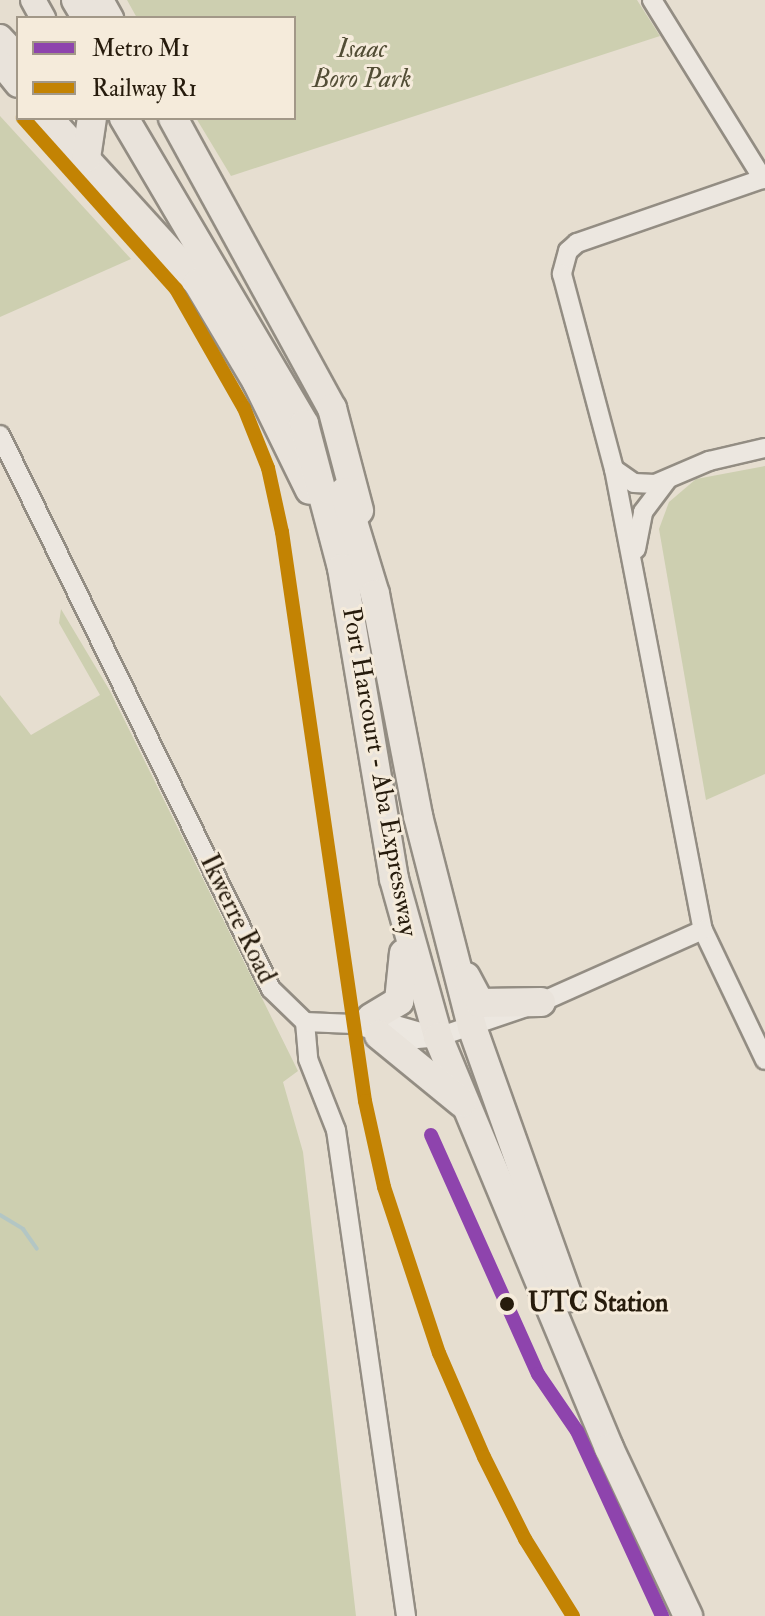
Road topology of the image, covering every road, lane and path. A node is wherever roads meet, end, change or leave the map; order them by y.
1 (652, 0) edge
2 (0, 37) edge
3 (16, 54) edge
4 (0, 63) edge
5 (16, 83) edge
6 (50, 120) edge
7 (92, 120) edge
8 (125, 120) edge
9 (147, 120) edge
10 (174, 120) edge
11 (86, 158) junction
12 (764, 178) edge
13 (276, 358) junction
14 (2, 446) edge
15 (765, 448) edge
16 (614, 469) junction
17 (670, 477) junction
18 (342, 568) junction
19 (634, 568) junction
20 (375, 594) junction
21 (394, 879) junction
22 (405, 924) junction
23 (703, 930) junction
24 (450, 940) junction
25 (541, 1002) junction
26 (503, 1017) junction
27 (305, 1022) junction
28 (368, 1026) junction
29 (472, 1027) junction
30 (438, 1037) junction
31 (765, 1060) edge
32 (487, 1069) junction
33 (463, 1104) junction
34 (533, 1209) junction
35 (406, 1616) edge
36 (688, 1616) edge
37 (709, 1616) edge

1 - 12 street
2 - 3 main road
4 - 5 main road
6 - 11 highway
7 - 11 highway
8 - 13 highway, Port Harcourt - Aba Expressway
9 - 13 highway, Port Harcourt - Aba Expressway
10 - 20 highway
11 - 18 highway
12 - 16 street
13 - 18 highway, Port Harcourt - Aba Expressway
13 - 20 highway, Port Harcourt - Aba Expressway
14 - 27 street, Ikwerre Road
15 - 17 street
16 - 17 street
16 - 19 street
17 - 19 street
18 - 21 highway, Port Harcourt - Aba Expressway
19 - 23 street
20 - 24 highway, Port Harcourt - Aba Expressway
21 - 22 highway, Port Harcourt - Aba Expressway
21 - 29 highway
22 - 28 highway
22 - 30 highway, Port Harcourt - Aba Expressway
23 - 25 street
23 - 31 street
24 - 25 highway
24 - 29 highway, Port Harcourt - Aba Expressway
25 - 26 street
26 - 29 street
26 - 32 highway
27 - 28 street
27 - 35 street
28 - 30 street
28 - 33 highway
29 - 30 street
29 - 32 highway, Port Harcourt - Aba Expressway
30 - 33 highway, Port Harcourt - Aba Expressway
30 - 34 highway
32 - 34 highway, Port Harcourt - Aba Expressway
33 - 36 highway, Port Harcourt - Aba Expressway
34 - 37 highway, Port Harcourt - Aba Expressway

